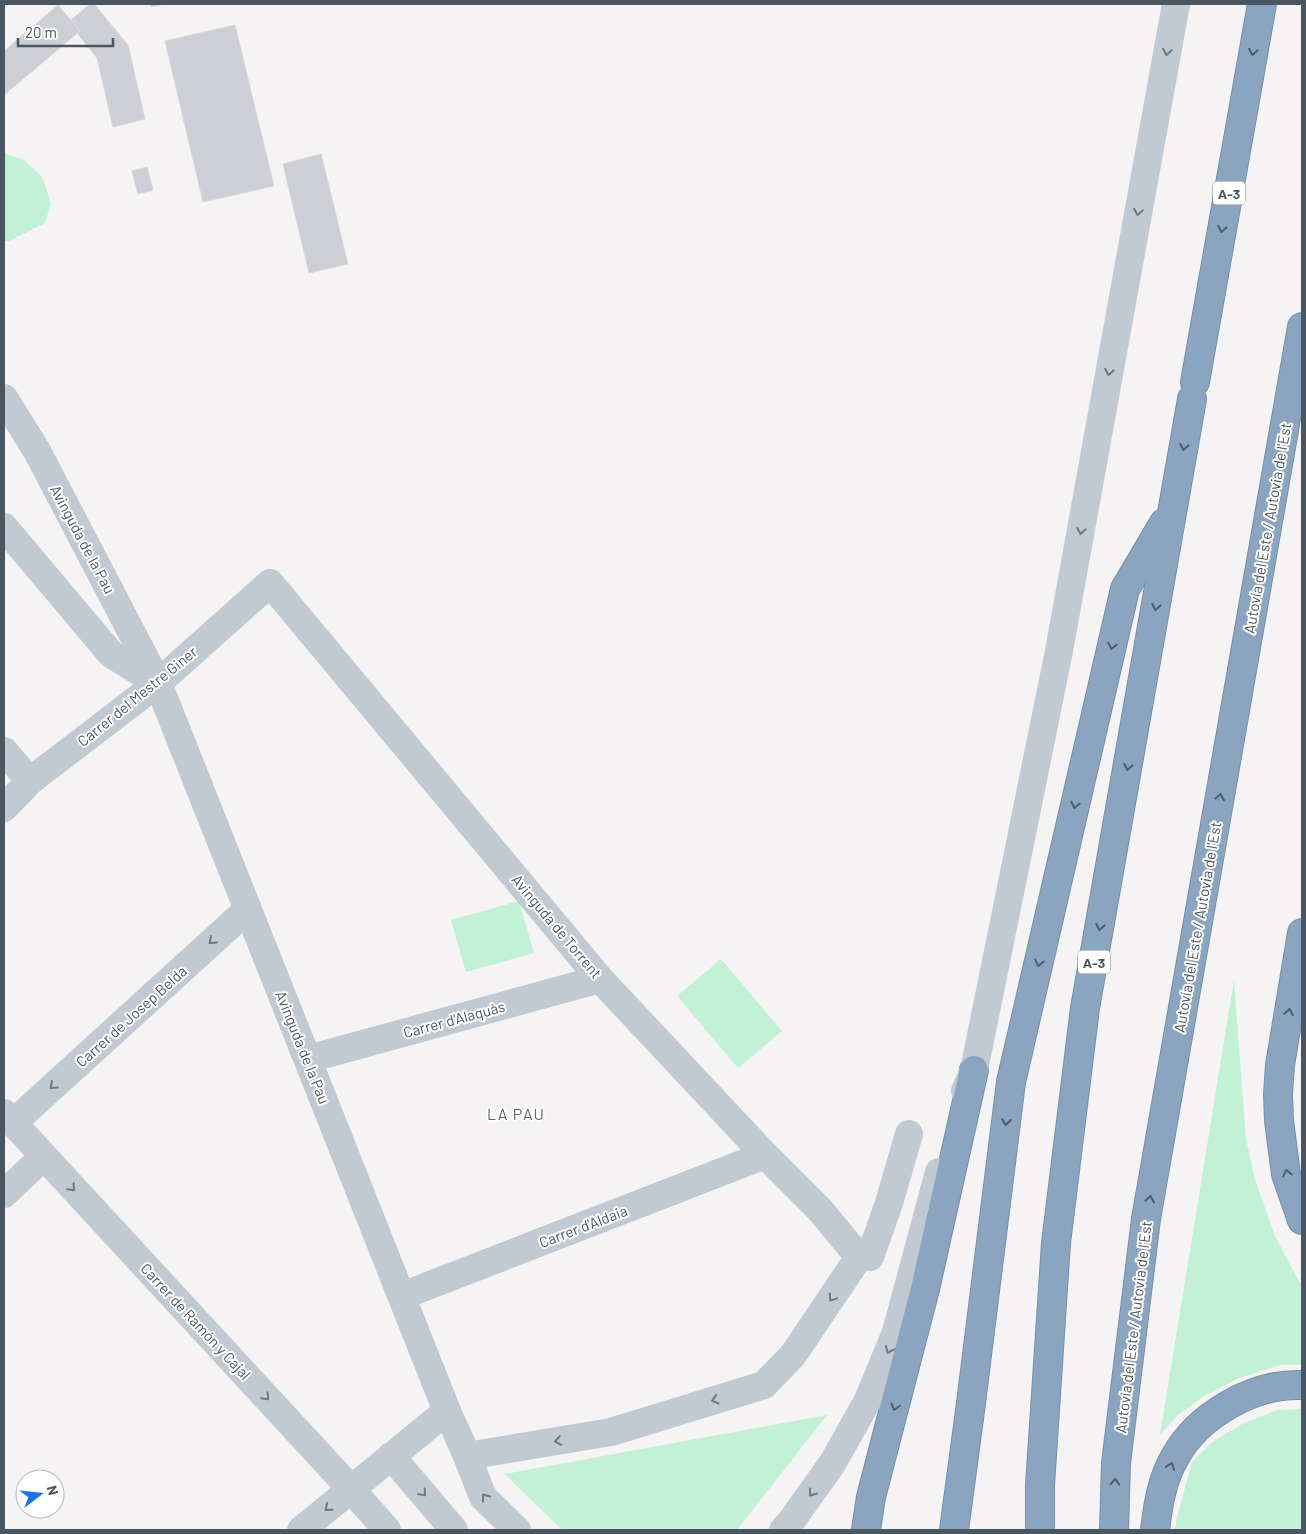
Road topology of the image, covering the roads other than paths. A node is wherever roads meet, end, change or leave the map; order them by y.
1 (1176, 4) edge
2 (1262, 4) edge
3 (1302, 327) edge
4 (4, 398) edge
5 (1173, 507) junction
6 (4, 527) edge
7 (270, 583) joint
8 (158, 683) junction
9 (4, 751) edge
10 (30, 781) junction
11 (4, 808) edge
12 (248, 909) junction
13 (1302, 933) edge
14 (600, 979) junction
15 (308, 1059) junction
16 (974, 1070) junction
17 (8, 1118) edge
18 (909, 1134) dead end
19 (765, 1155) junction
20 (43, 1156) junction
21 (4, 1194) edge
22 (1302, 1220) edge
23 (859, 1257) junction
24 (402, 1296) junction
25 (1302, 1384) edge
26 (447, 1411) junction
27 (391, 1456) junction
28 (467, 1456) junction
29 (351, 1489) junction
30 (301, 1530) edge
31 (387, 1530) edge
32 (454, 1530) edge
33 (517, 1530) edge
34 (783, 1530) edge
35 (866, 1530) edge
36 (954, 1530) edge
37 (1040, 1530) edge
38 (1114, 1530) edge
39 (1155, 1530) edge

1 -> 16 street
2 -> 5 highway, A-3
38 -> 3 highway, Autovía del Este / Autovia de l'Est
4 - 8 street, Avinguda de la Pau
5 -> 36 highway
5 -> 37 highway, A-3
6 - 8 street
7 - 8 street, Carrer del Mestre Giner
7 - 14 street, Avinguda de Torrent
8 - 10 street, Carrer del Mestre Giner
8 - 12 street, Avinguda de la Pau
9 - 10 street
10 - 11 street, Carrer del Mestre Giner
12 - 15 street, Avinguda de la Pau
12 -> 17 street, Carrer de Josep Belda
22 -> 13 highway
14 - 15 street, Carrer d'Alaquàs
14 - 19 street, Avinguda de Torrent
15 - 24 street, Avinguda de la Pau
16 -> 34 street
16 -> 35 highway
17 - 20 street, Carrer de Ramón y Cajal
18 - 23 street
19 - 23 street, Avinguda de Torrent
19 - 24 street, Carrer d'Aldaia
20 - 21 street
20 -> 29 street, Carrer de Ramón y Cajal
23 -> 28 street
24 - 26 street, Avinguda de la Pau
39 -> 25 highway
26 - 27 street
26 - 28 street, Avinguda de la Pau
27 - 29 street
27 -> 32 street
33 -> 28 street, Avinguda de la Pau
29 -> 30 street
29 - 31 street, Carrer de Ramón y Cajal

